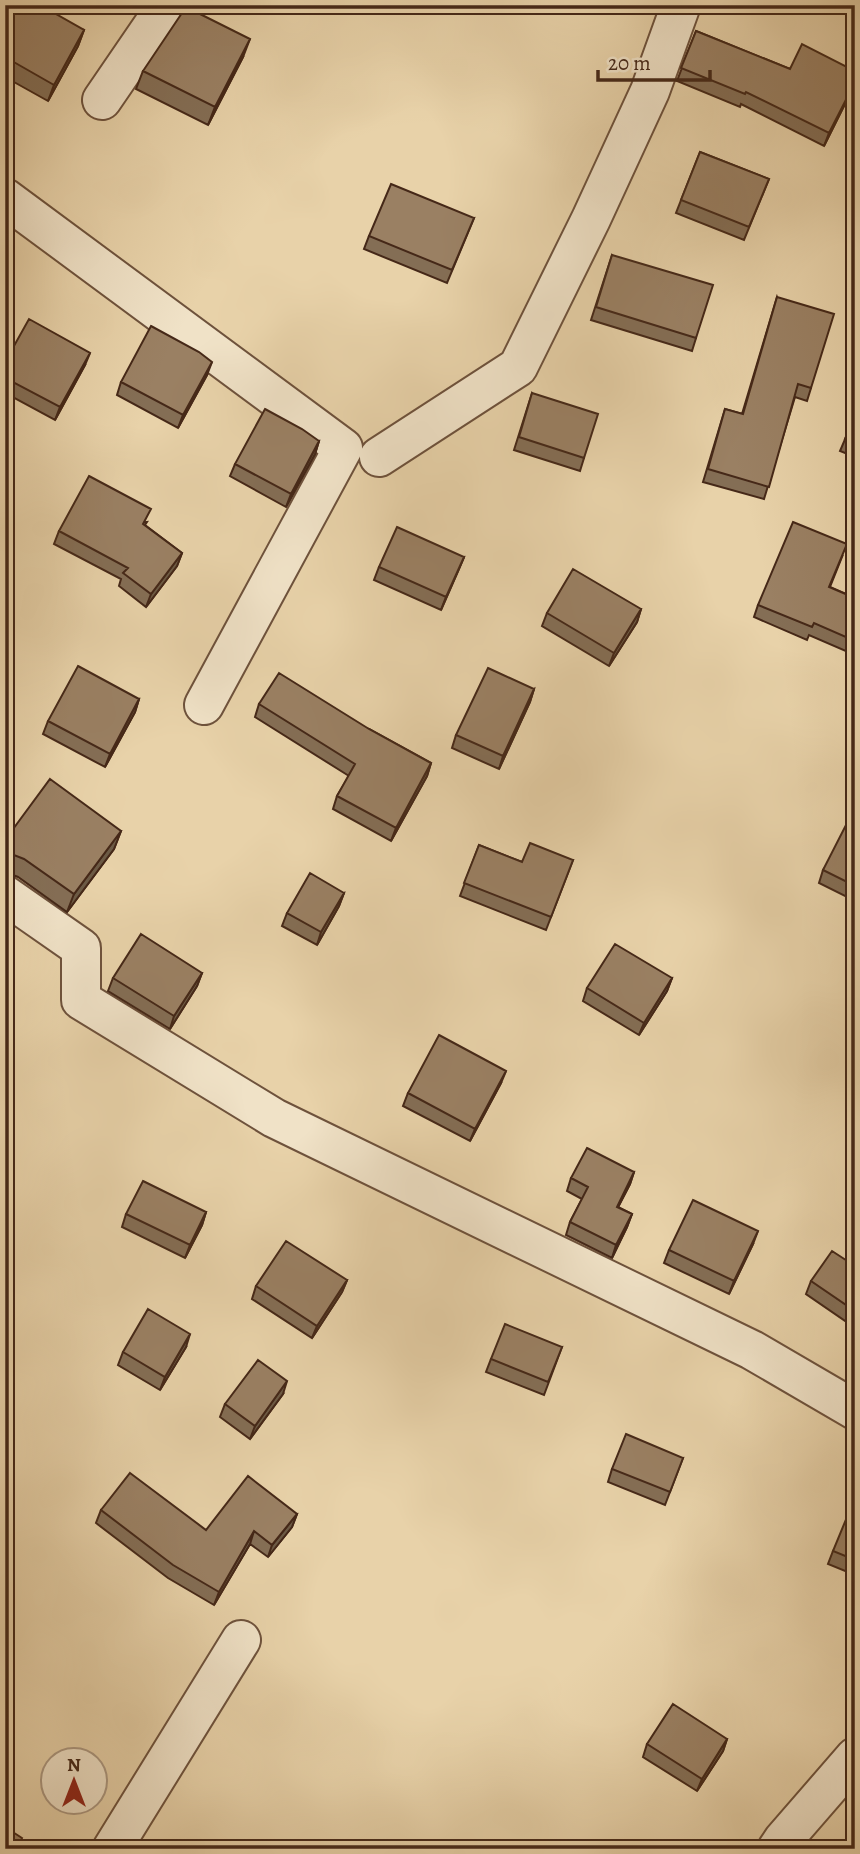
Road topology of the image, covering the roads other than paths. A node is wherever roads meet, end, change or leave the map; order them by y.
1 (167, 5) edge
2 (681, 5) edge
3 (102, 100) dead end
4 (5, 198) edge
5 (379, 457) dead end
6 (204, 705) dead end
7 (5, 895) edge
8 (855, 1410) edge
9 (241, 1640) dead end
10 (855, 1757) edge
11 (112, 1849) edge
12 (777, 1849) edge

1 - 3 street
2 - 5 street
4 - 6 street
7 - 8 street
9 - 11 street
10 - 12 street

